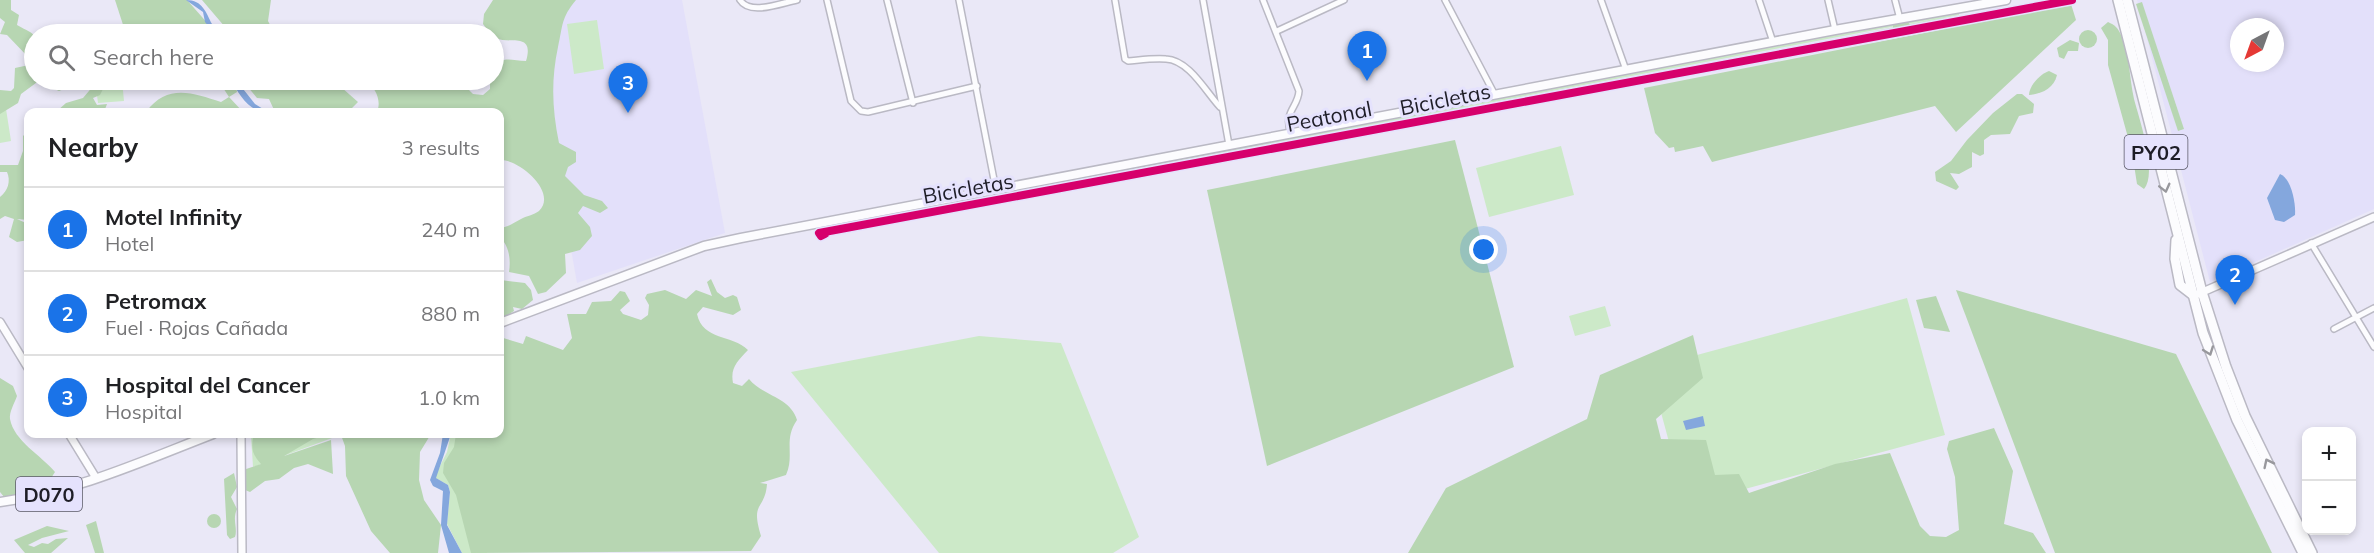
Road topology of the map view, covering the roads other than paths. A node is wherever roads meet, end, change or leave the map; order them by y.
1 (740, 0) edge
2 (796, 0) edge
3 (827, 0) edge
4 (887, 0) edge
5 (959, 0) edge
6 (1115, 0) edge
7 (1203, 0) edge
8 (1263, 0) edge
9 (1327, 0) edge
10 (1344, 0) edge
11 (1445, 0) edge
12 (1601, 0) edge
13 (1759, 0) edge
14 (1828, 0) edge
15 (1895, 0) edge
16 (1987, 0) edge
17 (2006, 0) edge
18 (2121, 2) edge
19 (1969, 4) edge
20 (1329, 7) junction
21 (1900, 19) junction
22 (1835, 30) junction
23 (1277, 31) junction
24 (1773, 42) junction
25 (1626, 70) junction
26 (977, 86) junction
27 (1495, 95) junction
28 (913, 103) junction
29 (1220, 107) junction
30 (1291, 134) junction
31 (1229, 145) junction
32 (996, 190) junction
33 (2374, 217) edge
34 (2311, 243) junction
35 (2198, 294) junction
36 (2374, 308) edge
37 (2357, 319) junction
38 (504, 321) edge
39 (0, 322) edge
40 (2334, 329) dead end
41 (2374, 347) edge
42 (24, 361) edge
43 (71, 438) edge
44 (202, 438) edge
45 (241, 438) edge
46 (96, 478) junction
47 (0, 502) edge
48 (242, 553) edge
49 (2301, 553) edge
50 (2312, 553) edge

1 - 2 street
3 - 28 street
4 - 28 street
5 - 26 street
6 - 29 street
7 - 29 street
8 - 23 street
9 - 20 street
10 - 20 street
11 - 27 street
12 - 25 street
13 - 24 street
14 - 22 street
15 - 21 street
16 - 19 main road
17 - 19 main road
18 -> 35 highway, PY02
18 - 35 highway, PY02
19 - 21 main road
20 - 23 street
21 - 22 main road
22 - 24 main road
23 - 30 street
24 - 25 main road
25 - 27 main road
26 - 28 street
26 - 32 street
27 - 30 main road
29 - 31 street
30 - 31 main road
31 - 32 main road
32 - 38 main road
33 - 34 main road
34 - 35 main road
34 - 37 street
35 -> 49 highway, PY02
50 -> 35 highway, PY02
36 - 37 street
37 - 40 street
37 - 41 street
39 - 42 main road
43 - 46 main road
44 - 46 main road, D070
45 - 48 main road
46 - 47 main road, D070

